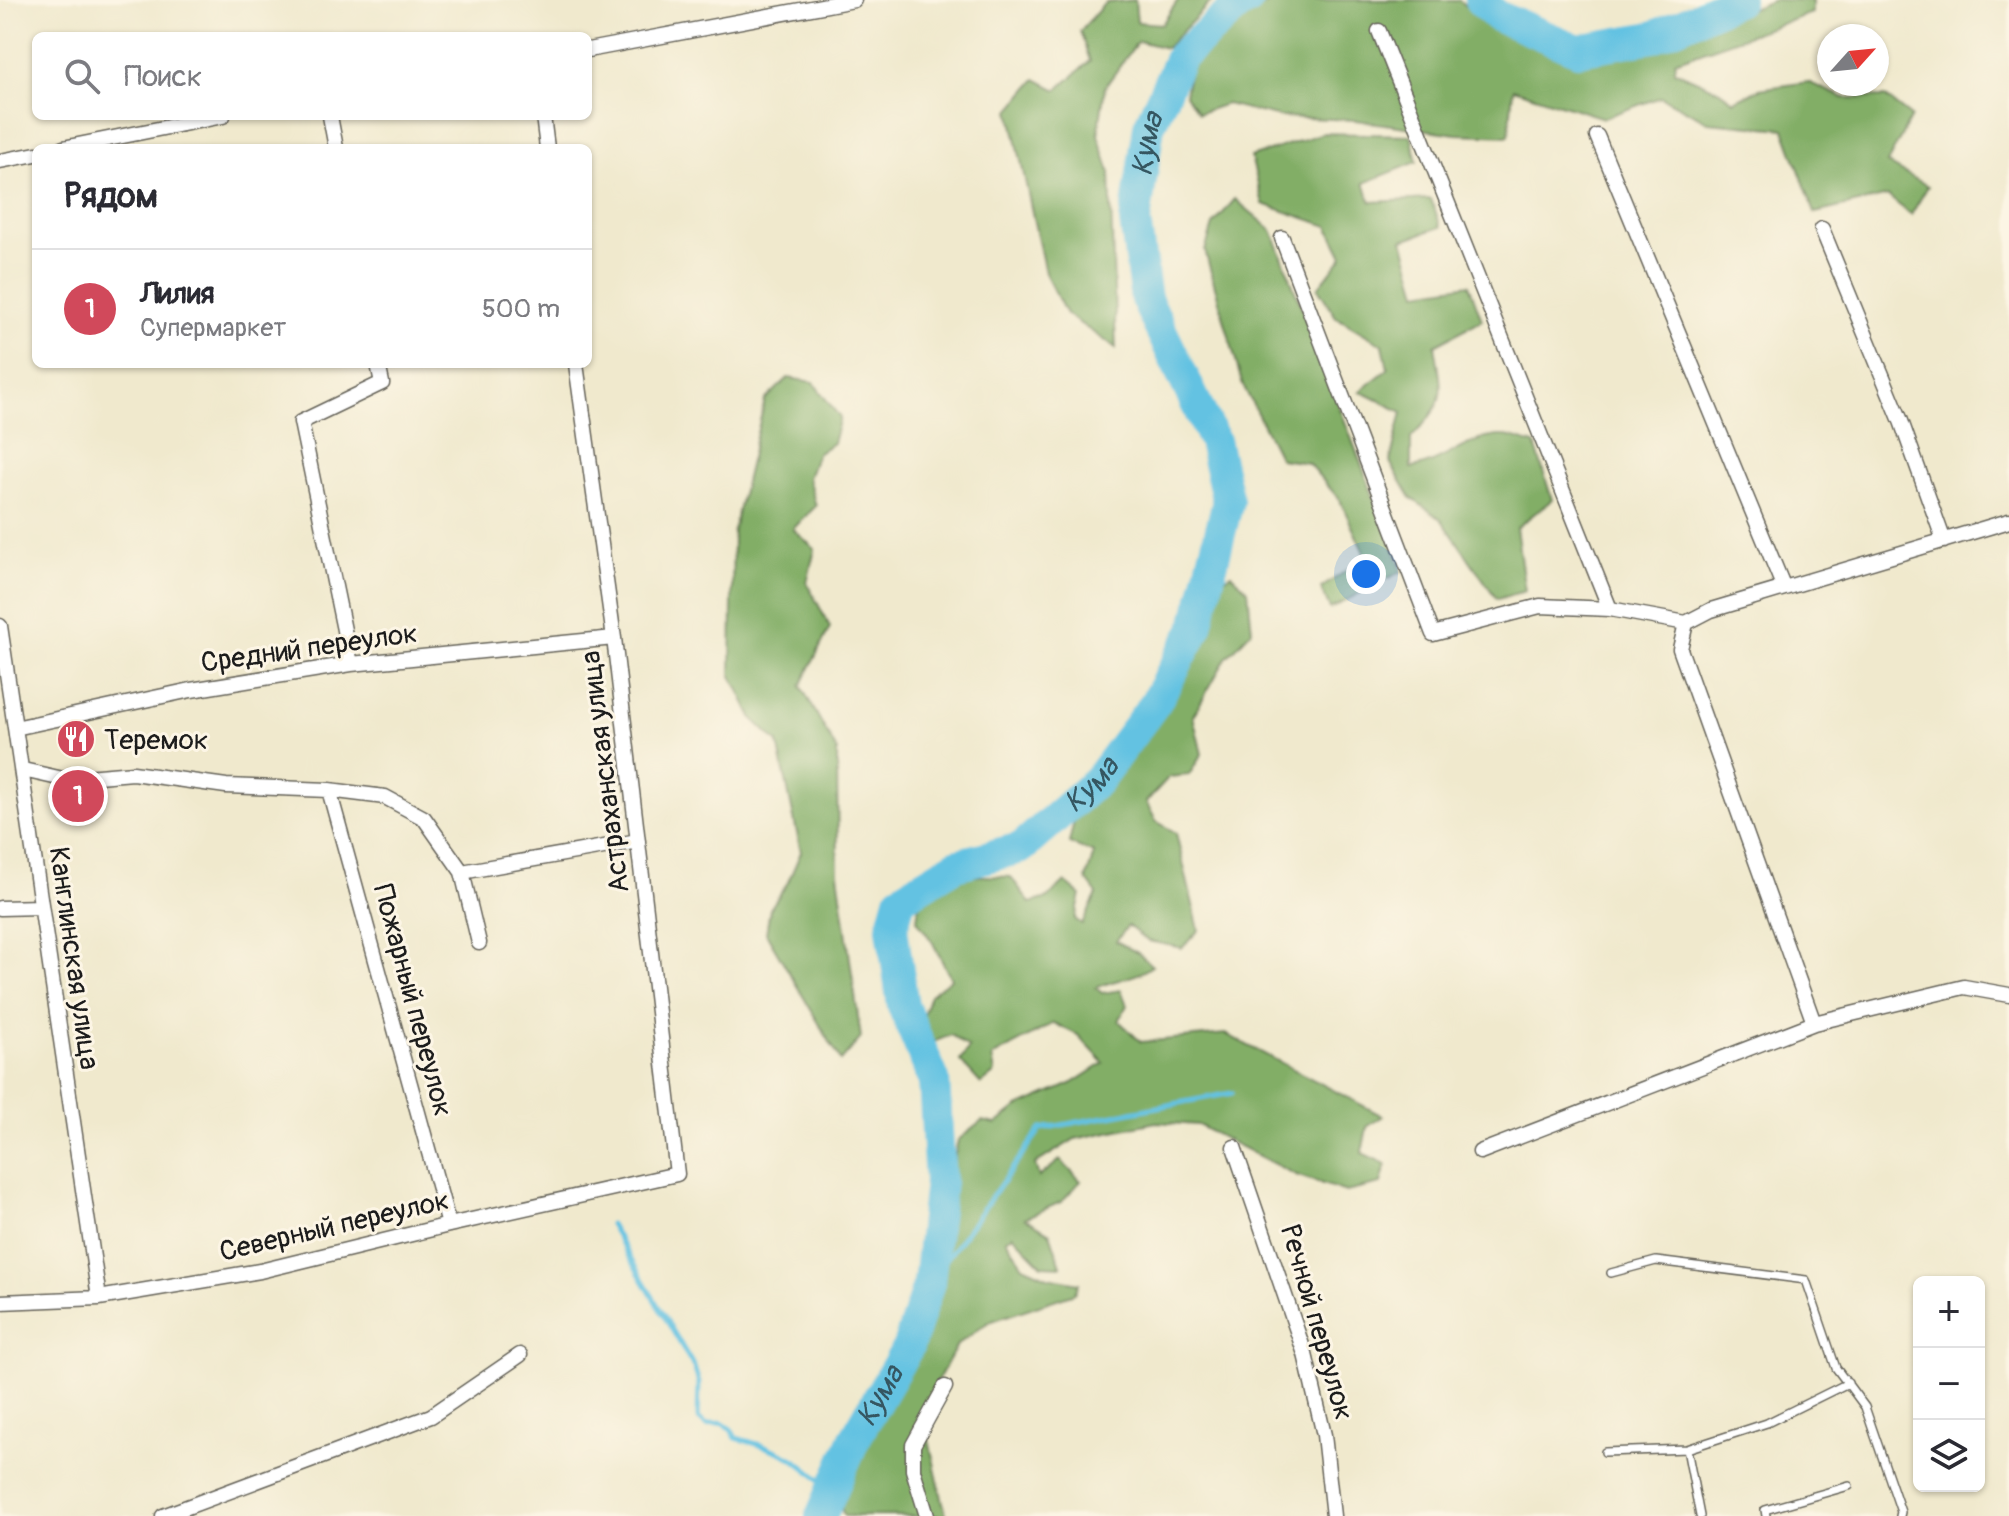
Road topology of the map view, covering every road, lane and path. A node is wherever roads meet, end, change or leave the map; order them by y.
1 (854, 0) edge
2 (1379, 31) dead end
3 (592, 49) edge
4 (203, 120) edge
5 (331, 120) edge
6 (544, 120) edge
7 (1597, 136) dead end
8 (83, 144) edge
9 (335, 144) edge
10 (546, 144) edge
11 (32, 155) edge
12 (0, 161) edge
13 (1822, 229) dead end
14 (1282, 238) dead end
15 (379, 368) edge
16 (577, 368) edge
17 (2009, 521) edge
18 (1944, 541) junction
19 (1784, 588) junction
20 (1610, 609) junction
21 (1686, 623) junction
22 (0, 626) edge
23 (614, 638) junction
24 (351, 664) junction
25 (15, 728) junction
26 (23, 770) junction
27 (329, 790) junction
28 (638, 841) junction
29 (462, 872) junction
30 (41, 907) junction
31 (0, 908) edge
32 (479, 943) dead end
33 (2009, 995) edge
34 (1814, 1023) junction
35 (1234, 1147) dead end
36 (1480, 1152) dead end
37 (677, 1174) joint
38 (449, 1225) junction
39 (1611, 1273) dead end
40 (99, 1298) junction
41 (0, 1302) edge
42 (520, 1355) dead end
43 (1848, 1383) junction
44 (945, 1387) dead end
45 (1687, 1449) junction
46 (1605, 1452) dead end
47 (1849, 1486) dead end
48 (163, 1516) edge
49 (927, 1516) edge
50 (1333, 1516) edge
51 (1700, 1516) edge
52 (1766, 1516) edge
53 (1900, 1516) edge

1 - 3 street
2 - 20 street
4 - 8 street
5 - 9 street
6 - 10 street
7 - 19 street
11 - 12 street
13 - 18 street
14 - 20 street
15 - 24 street
16 - 23 street, Астраханская улица
17 - 18 street
18 - 19 street
19 - 21 street
20 - 21 street
21 - 34 street
22 - 25 street, Канглинская улица
23 - 24 street, Средний переулок
23 - 28 street, Астраханская улица
24 - 25 street, Средний переулок
25 - 26 street, Канглинская улица
26 - 27 street
26 - 30 street, Канглинская улица
27 - 29 street
27 - 38 street, Пожарный переулок
28 - 29 street
28 - 37 street, Астраханская улица
29 - 32 street
30 - 31 street
30 - 40 street, Канглинская улица
33 - 34 street
34 - 36 street
35 - 50 street, Речной переулок
37 - 38 street, Северный переулок
38 - 40 street, Северный переулок
39 - 43 lane
40 - 41 street, Северный переулок
42 - 48 street
43 - 45 lane
43 - 53 lane
44 - 49 street
45 - 46 lane
45 - 51 lane
47 - 52 lane

